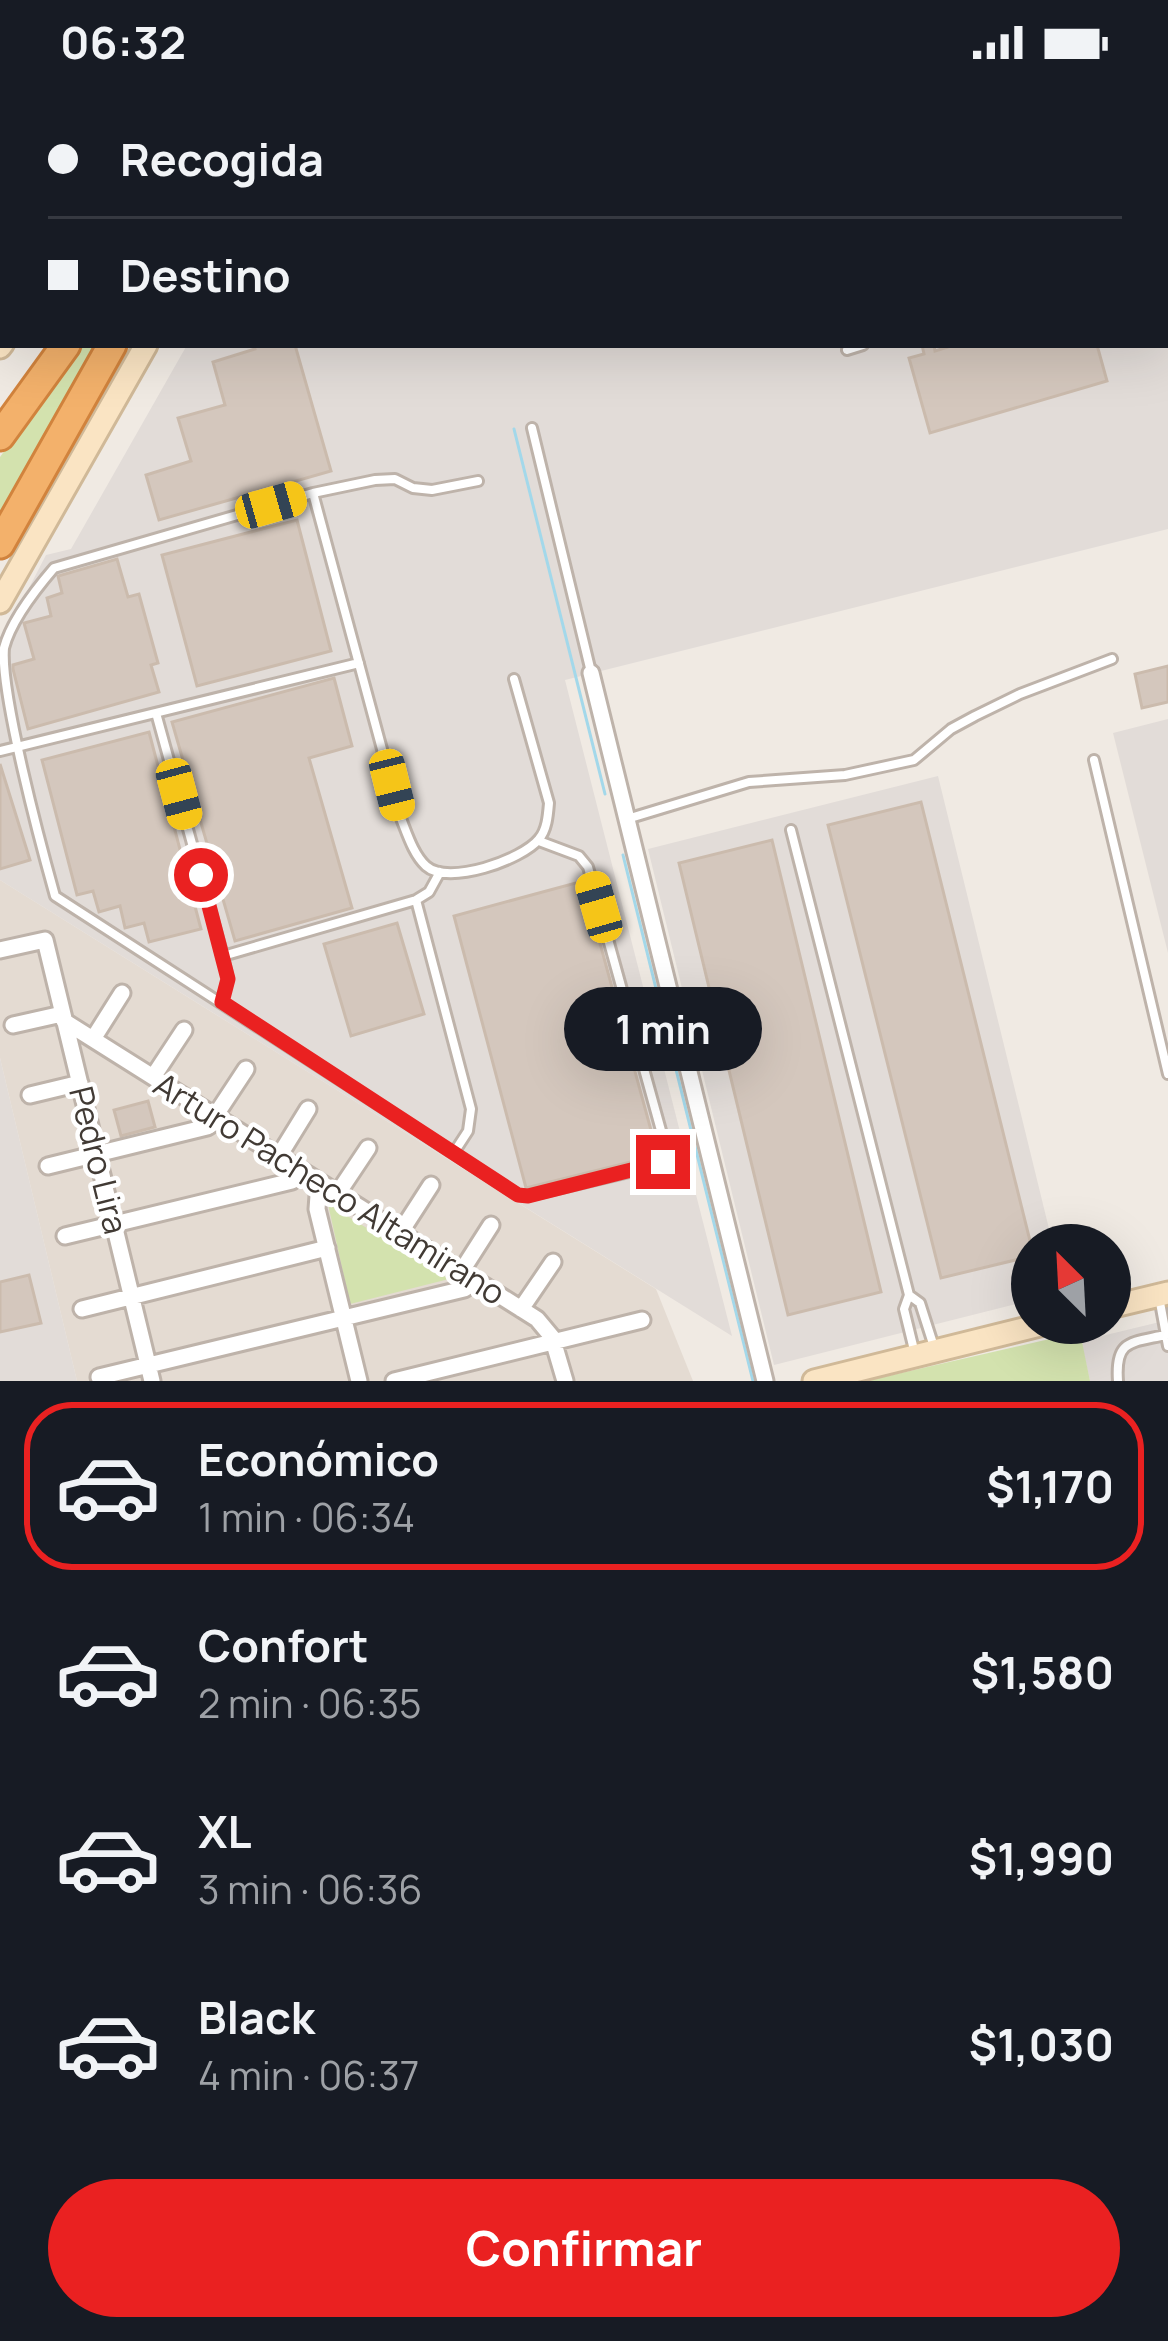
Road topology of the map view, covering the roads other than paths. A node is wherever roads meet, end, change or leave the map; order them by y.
1 (63, 348) edge
2 (110, 348) edge
3 (144, 348) edge
4 (853, 348) edge
5 (847, 350) dead end
6 (532, 428) dead end
7 (0, 436) edge
8 (478, 482) dead end
9 (313, 493) junction
10 (1, 545) edge
11 (0, 602) edge
12 (1112, 659) dead end
13 (358, 663) junction
14 (591, 673) joint
15 (514, 679) dead end
16 (156, 713) junction
17 (17, 747) junction
18 (0, 751) edge
19 (1094, 760) dead end
20 (627, 819) junction
21 (791, 830) dead end
22 (538, 841) junction
23 (440, 872) junction
24 (416, 900) junction
25 (0, 950) edge
26 (224, 956) junction
27 (122, 994) dead end
28 (222, 1002) junction
29 (63, 1017) junction
30 (13, 1025) dead end
31 (184, 1030) dead end
32 (93, 1039) junction
33 (246, 1070) dead end
34 (1168, 1074) edge
35 (153, 1077) junction
36 (80, 1083) junction
37 (29, 1095) dead end
38 (308, 1109) dead end
39 (218, 1118) junction
40 (368, 1148) dead end
41 (455, 1150) junction
42 (97, 1154) junction
43 (279, 1156) junction
44 (48, 1166) dead end
45 (303, 1171) junction
46 (319, 1182) junction
47 (430, 1185) dead end
48 (338, 1193) junction
49 (114, 1224) junction
50 (491, 1225) dead end
51 (400, 1233) junction
52 (65, 1236) dead end
53 (327, 1248) junction
54 (554, 1262) dead end
55 (461, 1271) junction
56 (477, 1281) junction
57 (1163, 1294) edge
58 (909, 1295) junction
59 (132, 1297) junction
60 (1131, 1302) edge
61 (82, 1309) dead end
62 (521, 1310) junction
63 (344, 1318) junction
64 (642, 1320) dead end
65 (1011, 1332) edge
66 (1165, 1335) edge
67 (554, 1342) junction
68 (1168, 1346) edge
69 (925, 1353) junction
70 (150, 1373) edge
71 (99, 1378) dead end
72 (359, 1381) edge
73 (394, 1381) edge
74 (565, 1381) edge
75 (765, 1381) edge
76 (814, 1381) edge
77 (1118, 1381) edge

1 - 7 highway
2 - 10 highway
3 - 11 street
4 - 5 lane
6 - 14 lane
8 - 9 lane
9 - 13 lane
9 - 17 lane
12 - 20 lane
13 - 16 lane
13 - 23 lane
14 - 20 street
15 - 22 lane
16 - 17 lane
16 - 26 lane
17 - 18 lane
17 - 28 lane
19 - 34 lane
20 - 75 street
21 - 58 lane
22 - 23 lane
22 - 41 lane
23 - 24 lane
24 - 26 lane
24 - 41 lane
25 - 29 street, Pedro Lira
26 - 28 lane
27 - 32 street
28 - 41 lane
29 - 30 street
29 - 32 street, Arturo Pacheco Altamirano
29 - 36 street, Pedro Lira
31 - 35 street
32 - 35 street, Arturo Pacheco Altamirano
33 - 39 street
35 - 39 street, Arturo Pacheco Altamirano
36 - 37 street
36 - 42 street, Pedro Lira
38 - 43 street
39 - 42 street
39 - 43 street, Arturo Pacheco Altamirano
40 - 48 street
42 - 44 street
42 - 49 street, Pedro Lira
43 - 45 street, Arturo Pacheco Altamirano
45 - 46 street, Arturo Pacheco Altamirano
45 - 49 street
46 - 48 street, Arturo Pacheco Altamirano
46 - 53 street
47 - 51 street
48 - 51 street, Arturo Pacheco Altamirano
49 - 52 street
49 - 59 street, Pedro Lira
50 - 55 street
51 - 55 street, Arturo Pacheco Altamirano
53 - 59 street
53 - 63 street
54 - 62 street
55 - 56 street, Arturo Pacheco Altamirano
56 - 62 street, Arturo Pacheco Altamirano
56 - 63 street
57 - 60 street
57 - 66 lane
58 - 69 lane
58 - 69 lane
59 - 61 street
59 - 70 street, Pedro Lira
62 - 67 street, Arturo Pacheco Altamirano
63 - 70 street
63 - 72 street
64 - 67 street
65 - 69 street
66 - 68 lane
66 - 77 lane
67 - 73 street
67 - 74 street
69 - 76 street
70 - 71 street

